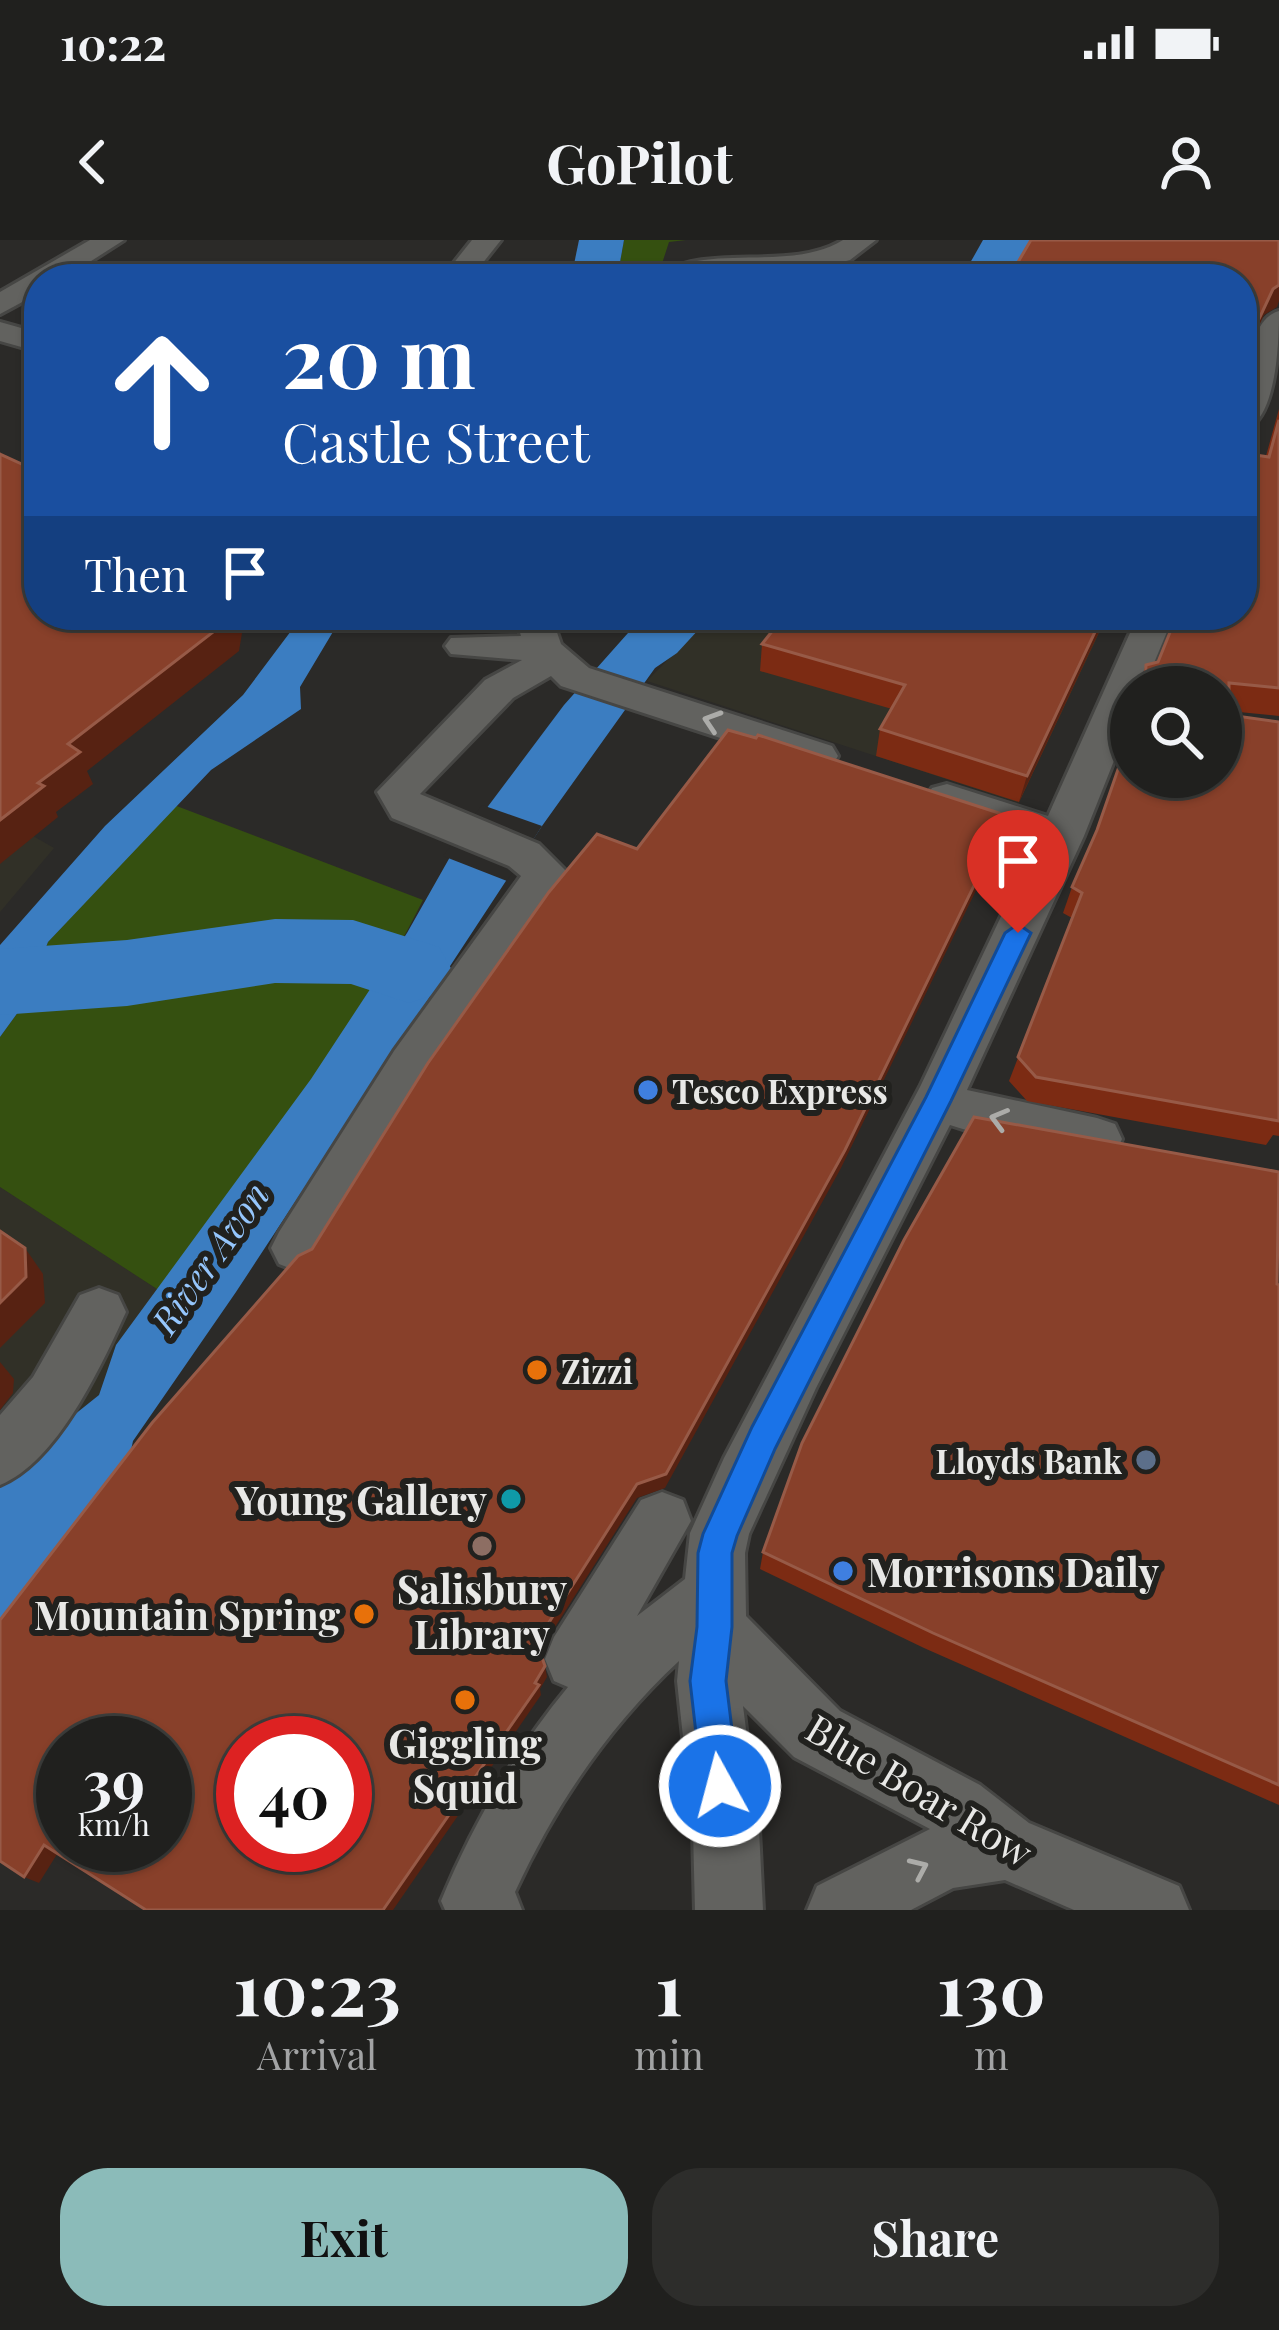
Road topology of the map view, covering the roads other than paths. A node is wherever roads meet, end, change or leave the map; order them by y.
1 (110, 240) edge
2 (488, 240) edge
3 (852, 259) edge
4 (784, 261) edge
5 (68, 264) edge
6 (467, 264) edge
7 (1279, 320) edge
8 (1257, 381) edge
9 (1151, 630) edge
10 (464, 646) dead end
11 (553, 651) edge
12 (1138, 666) edge
13 (1110, 738) edge
14 (857, 769) edge
15 (901, 783) edge
16 (1063, 836) junction
17 (938, 1101) junction
18 (1148, 1149) edge
19 (297, 1248) dead end
20 (99, 1312) dead end
21 (0, 1457) edge
22 (714, 1592) junction
23 (584, 1665) junction
24 (1005, 1847) junction
25 (1087, 1896) edge
26 (476, 1907) edge
27 (729, 1910) edge
28 (842, 1910) edge
29 (1155, 1910) edge

1 - 5 street
2 - 6 street
3 - 4 street
7 - 8 street
9 - 12 street
10 - 11 street
14 -> 11 street
11 - 19 street
13 - 16 street
15 - 16 street
16 - 17 street
18 -> 17 street
17 - 22 street
20 - 21 street
22 - 23 street
22 - 23 street, Blue Boar Row
22 - 24 street, Blue Boar Row
22 - 27 street
23 - 26 street
24 - 25 street, Blue Boar Row
28 -> 24 street
25 - 29 street, Blue Boar Row

